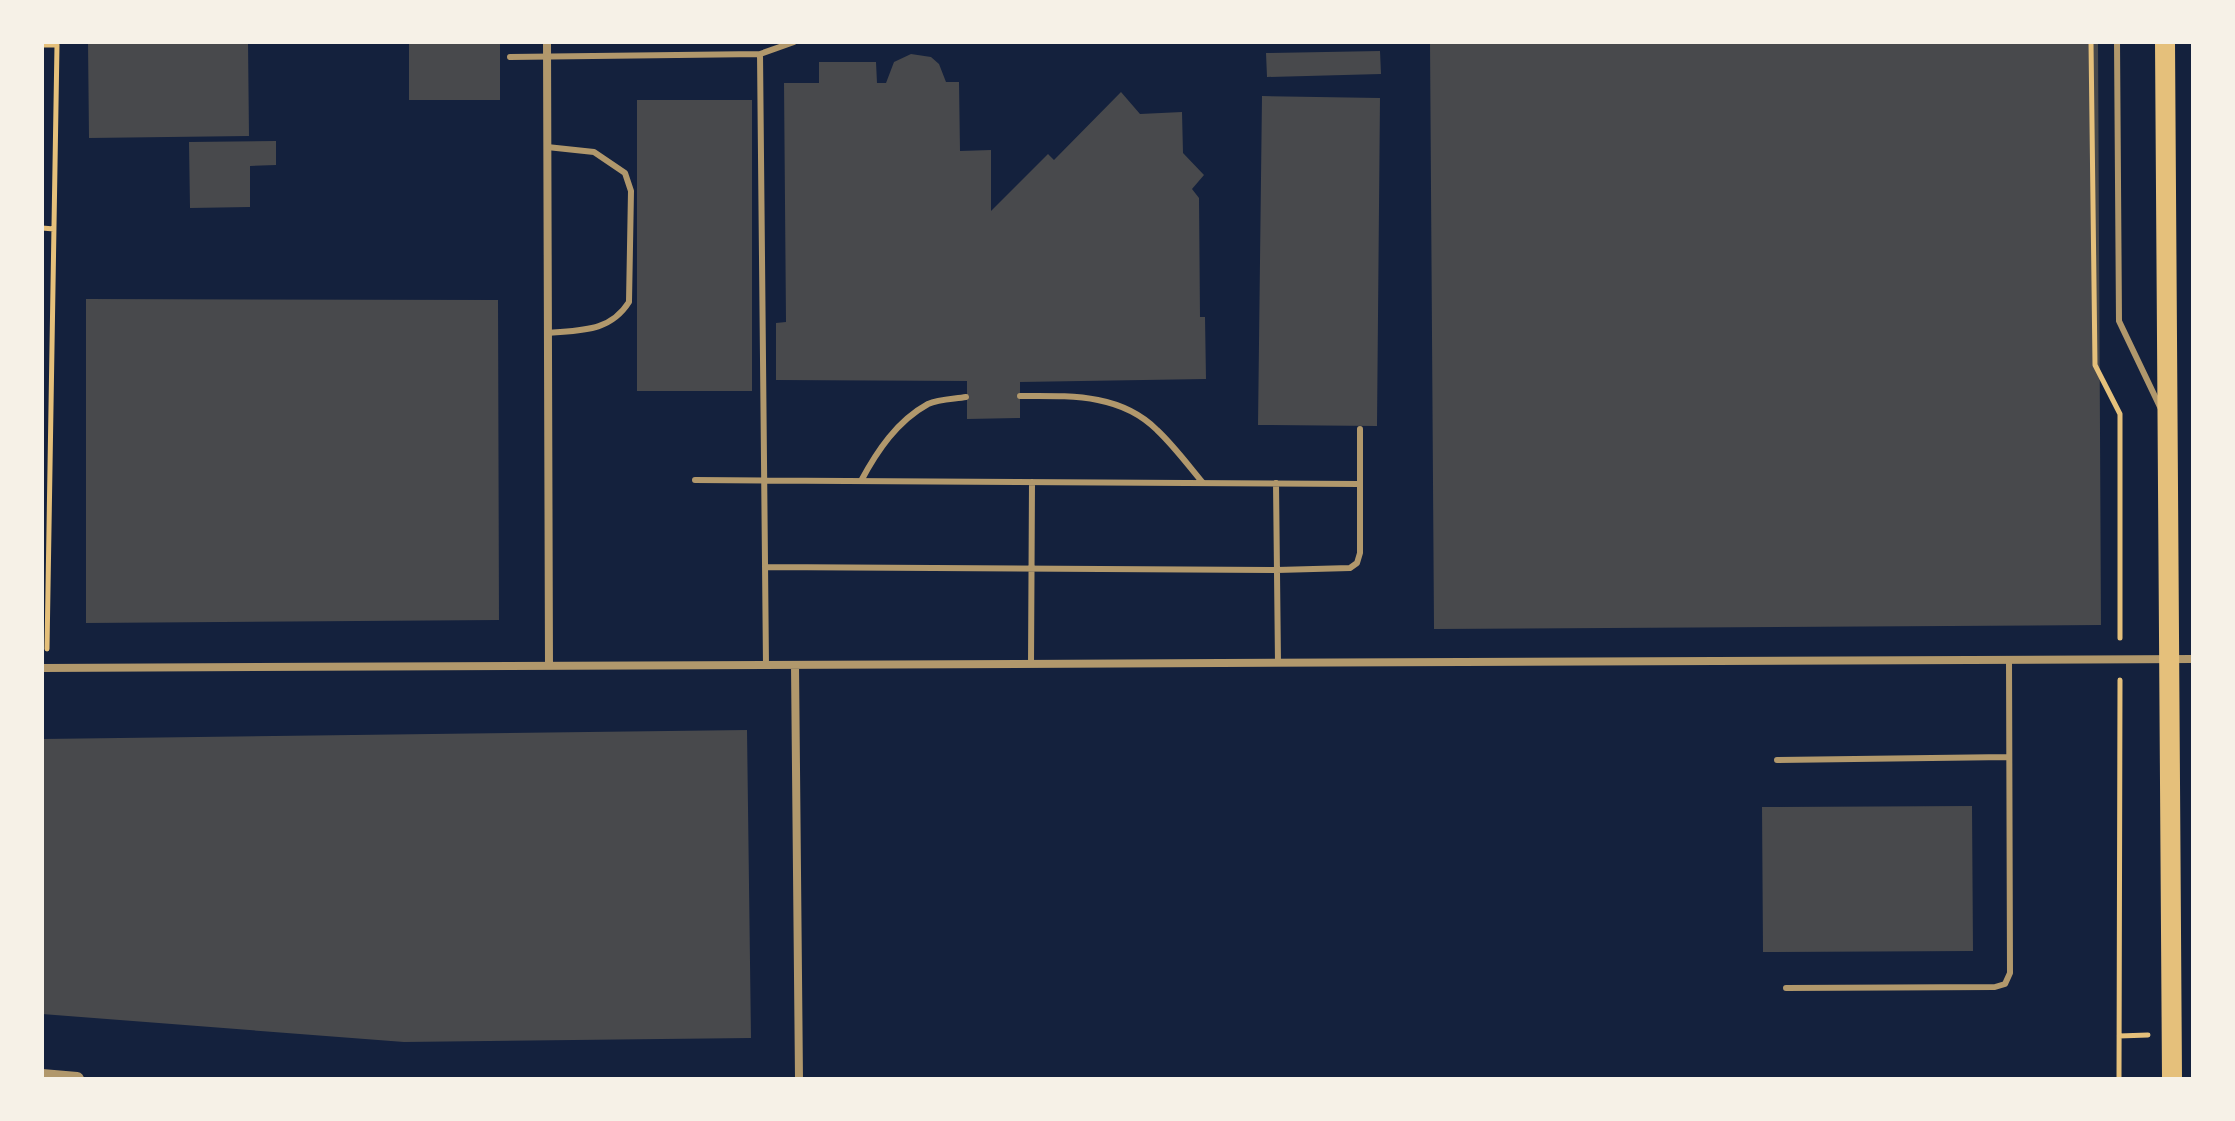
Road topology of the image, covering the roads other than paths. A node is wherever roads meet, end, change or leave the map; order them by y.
1 (547, 42) edge
2 (794, 42) edge
3 (2117, 42) edge
4 (2165, 42) edge
5 (760, 54) junction
6 (510, 57) dead end
7 (547, 57) junction
8 (547, 147) junction
9 (548, 333) junction
10 (1020, 396) dead end
11 (966, 397) dead end
12 (2168, 424) junction
13 (1360, 429) dead end
14 (695, 480) dead end
15 (764, 481) junction
16 (861, 481) junction
17 (1032, 482) junction
18 (1203, 483) junction
19 (1276, 483) junction
20 (1359, 484) junction
21 (765, 567) junction
22 (1032, 569) junction
23 (1277, 570) junction
24 (2169, 659) junction
25 (2193, 659) edge
26 (2009, 660) junction
27 (1278, 663) junction
28 (1031, 664) junction
29 (766, 665) junction
30 (795, 665) junction
31 (549, 666) junction
32 (44, 668) edge
33 (2008, 757) junction
34 (1777, 760) dead end
35 (1786, 988) dead end
36 (42, 1076) edge
37 (77, 1079) edge
38 (799, 1079) edge
39 (2172, 1079) edge

1 - 7 street
2 - 5 lane
3 - 12 lane
4 - 12 main road
5 - 7 lane
5 - 15 lane
6 - 7 lane
7 - 8 street
8 - 9 street
8 - 9 lane
9 - 31 street
10 - 18 lane
11 - 16 lane
12 - 24 main road
13 - 20 lane
14 - 15 lane
15 - 16 lane
15 - 21 lane
16 - 17 lane
17 - 18 lane
17 - 22 lane
18 - 19 lane
19 - 20 lane
19 - 23 lane
20 - 23 lane
21 - 22 lane
21 - 29 lane
22 - 23 lane
22 - 28 lane
23 - 27 lane
24 - 25 street
24 - 26 street
24 - 39 main road
26 - 27 street
26 - 33 lane
27 - 28 street
28 - 30 street
29 - 30 street
29 - 31 street
30 - 38 street
31 - 32 street
33 - 34 lane
33 - 35 lane
36 - 37 street

